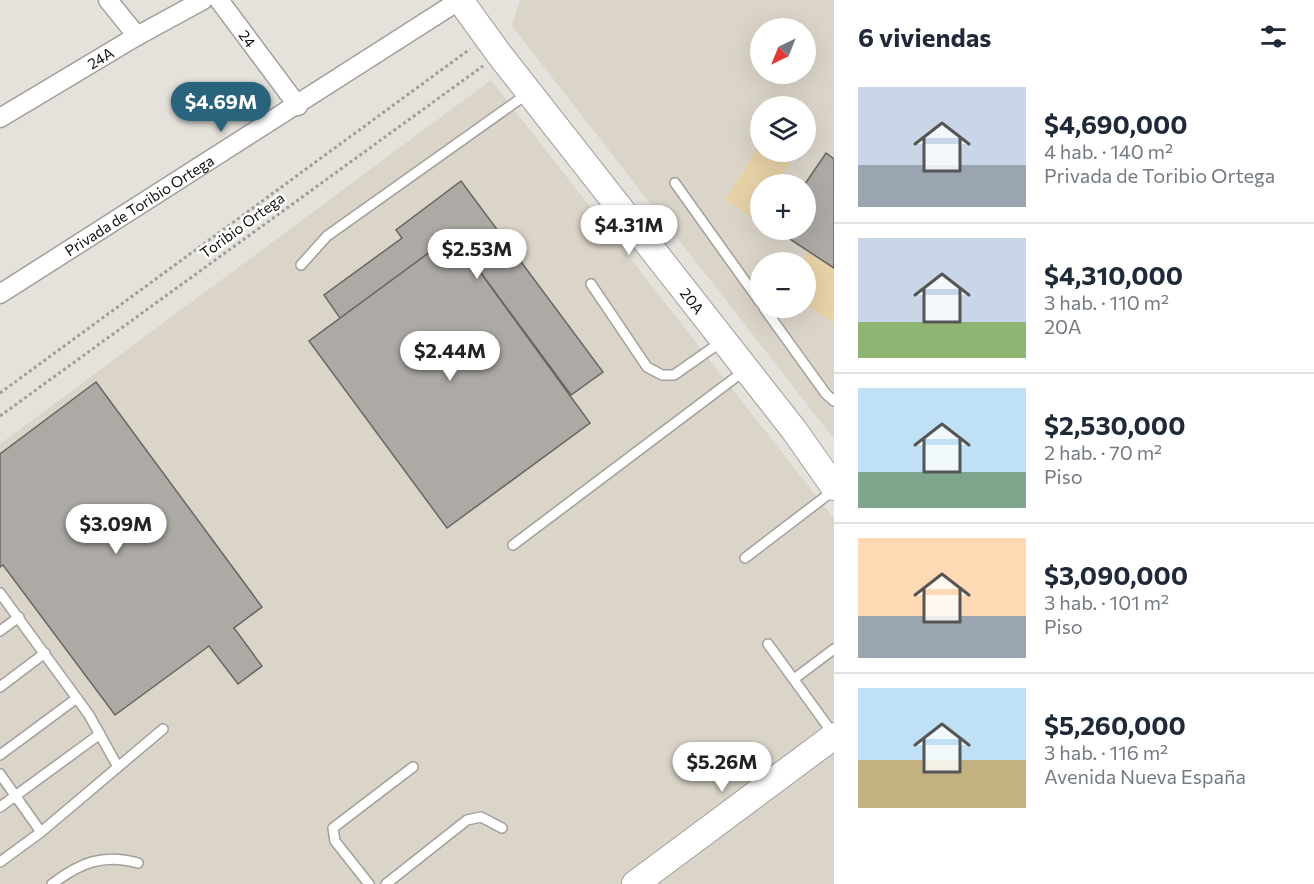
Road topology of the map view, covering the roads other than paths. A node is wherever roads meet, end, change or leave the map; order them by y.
1 (108, 0) edge
2 (204, 0) edge
3 (219, 0) edge
4 (460, 0) edge
5 (136, 36) junction
6 (528, 92) junction
7 (298, 106) junction
8 (0, 118) edge
9 (675, 183) dead end
10 (301, 265) dead end
11 (591, 284) dead end
12 (750, 288) edge
13 (0, 294) edge
14 (771, 318) edge
15 (723, 341) junction
16 (746, 369) junction
17 (834, 401) edge
18 (834, 488) edge
19 (513, 545) dead end
20 (745, 558) dead end
21 (0, 593) edge
22 (19, 617) junction
23 (0, 631) edge
24 (768, 644) dead end
25 (834, 649) edge
26 (45, 653) junction
27 (794, 679) junction
28 (0, 687) edge
29 (77, 698) junction
30 (163, 729) dead end
31 (100, 734) junction
32 (834, 736) edge
33 (0, 755) edge
34 (118, 766) junction
35 (413, 767) dead end
36 (0, 774) edge
37 (15, 796) junction
38 (0, 807) edge
39 (502, 828) dead end
40 (41, 832) junction
41 (0, 862) edge
42 (138, 863) dead end
43 (52, 884) edge
44 (369, 884) edge
45 (386, 884) edge
46 (635, 884) edge

1 - 5 street
2 - 5 street, 24A
3 - 7 street, 24
4 - 6 street, 20A
4 - 7 street, Privada de Toribio Ortega
5 - 8 street, 24A
6 - 10 lane
6 - 15 street, 20A
7 - 13 street, Privada de Toribio Ortega
9 - 12 lane
11 - 15 lane
14 - 17 lane
15 - 16 street, 20A
16 - 18 street, 20A
16 - 19 lane
18 - 20 lane
21 - 22 lane
22 - 23 lane
22 - 26 lane
24 - 27 lane
25 - 27 lane
26 - 28 lane
26 - 29 lane
27 - 32 lane
29 - 31 lane
29 - 33 lane
30 - 34 lane
31 - 34 lane
31 - 37 lane
32 - 46 street
34 - 40 lane
35 - 44 lane
36 - 37 lane
37 - 38 lane
37 - 40 lane
39 - 45 lane
40 - 41 lane
42 - 43 lane

